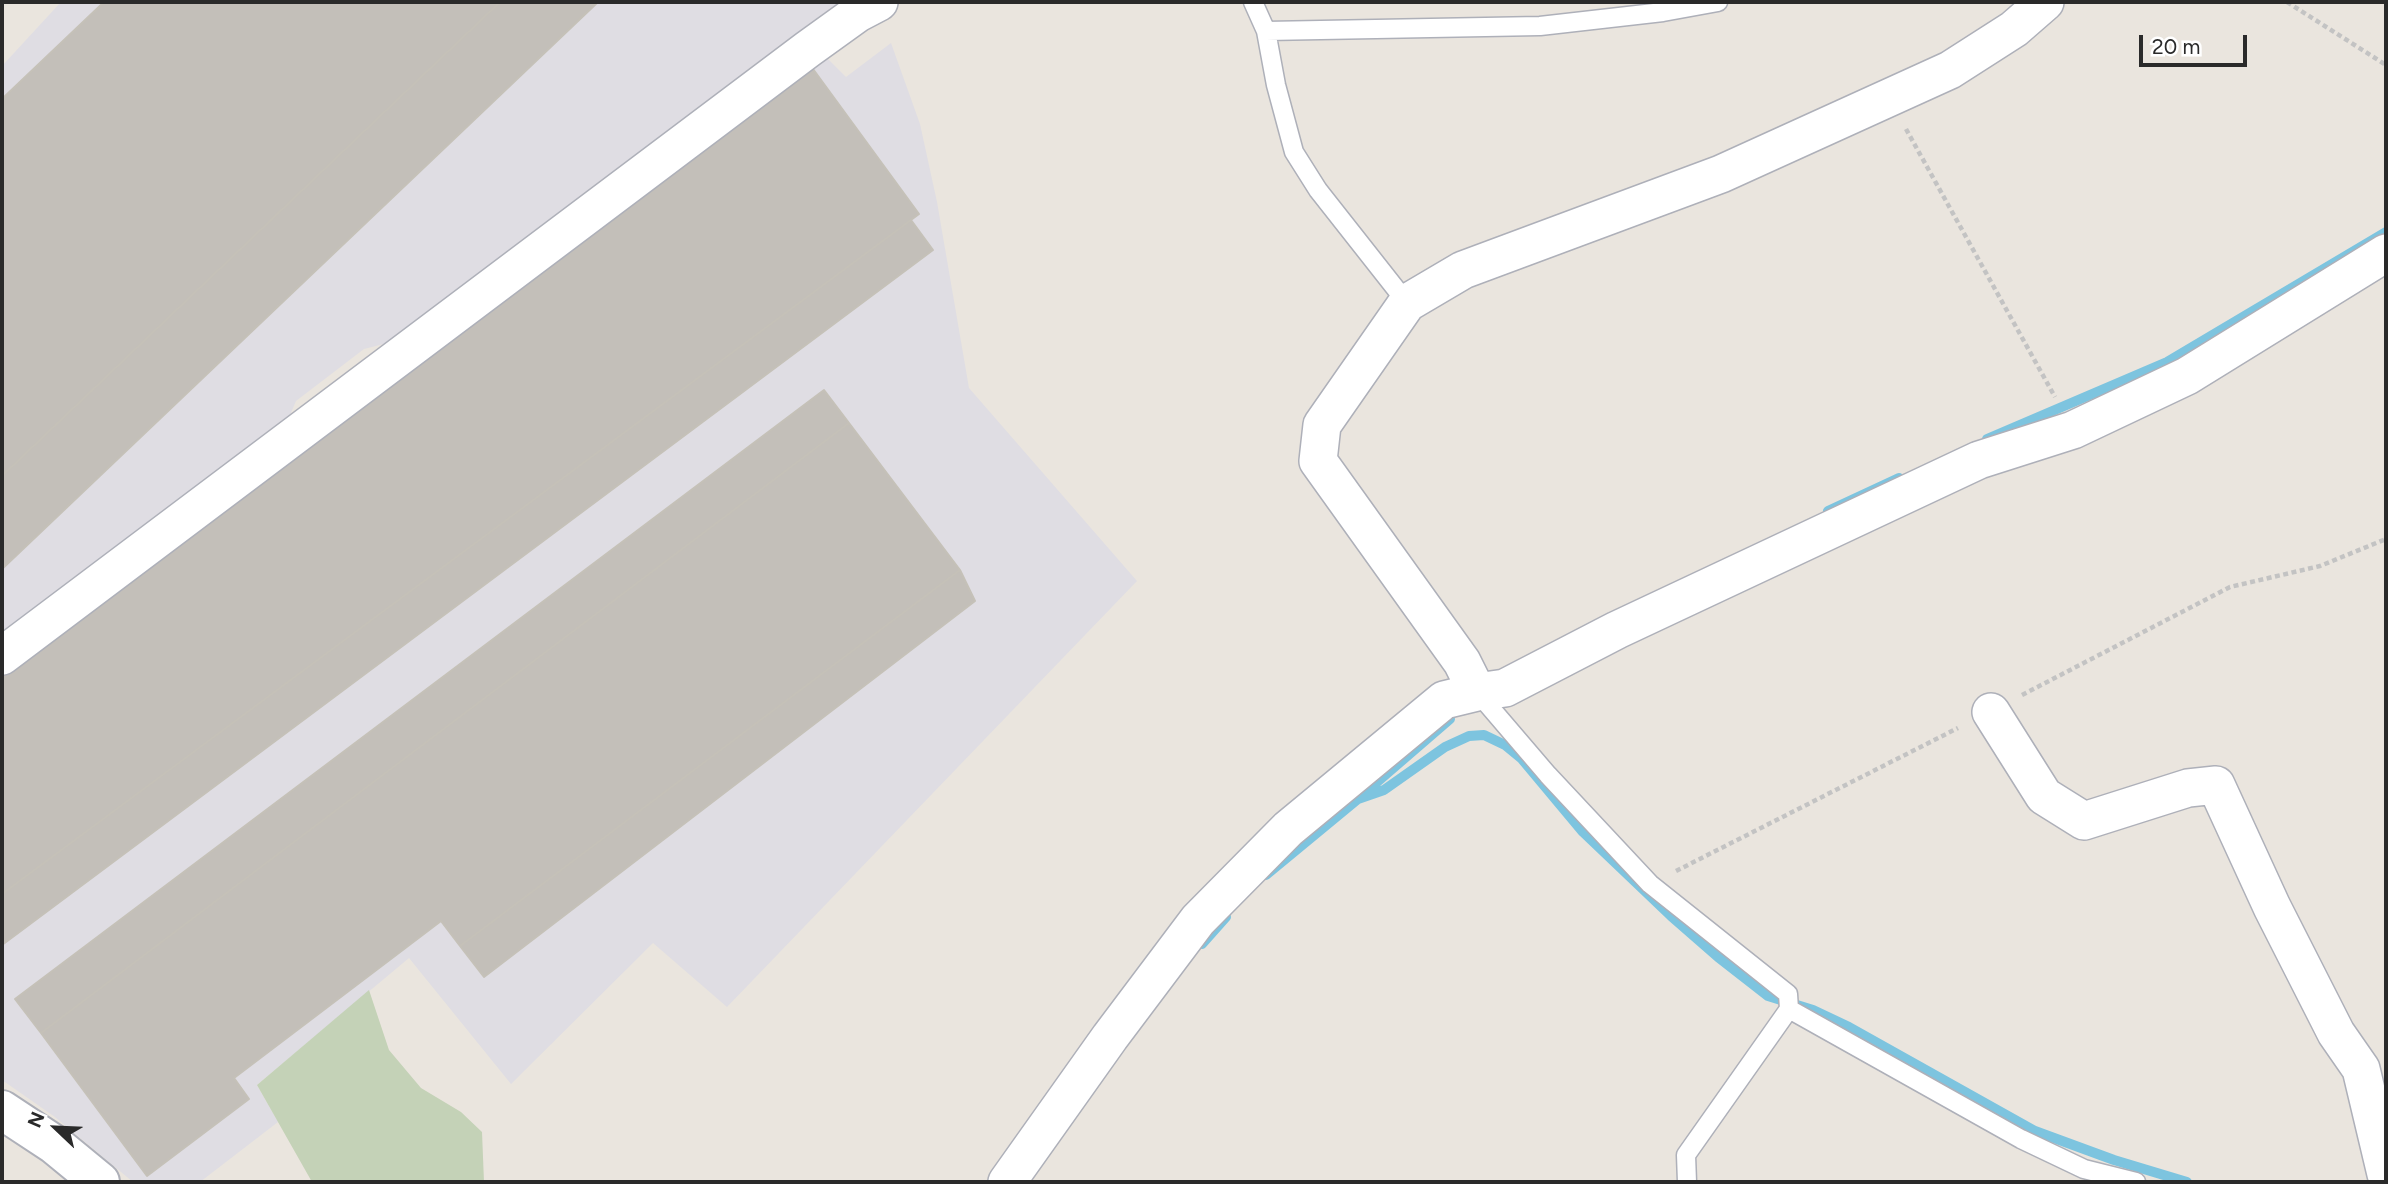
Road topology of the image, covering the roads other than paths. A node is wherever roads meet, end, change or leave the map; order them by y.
1 (879, 2) edge
2 (1253, 2) edge
3 (1718, 2) edge
4 (2045, 2) edge
5 (1266, 31) junction
6 (2386, 253) edge
7 (1407, 303) junction
8 (2, 656) edge
9 (1476, 692) junction
10 (1991, 712) road end
11 (1789, 1003) junction
12 (2, 1110) edge
13 (2386, 1174) edge
14 (100, 1182) edge
15 (1007, 1182) edge
16 (1687, 1182) edge
17 (2136, 1182) edge

1 - 8 street
2 - 5 lane
3 - 5 lane
4 - 7 street
5 - 7 lane
6 - 9 street
7 - 9 street
9 - 11 lane
9 - 15 street
10 - 13 street
11 - 16 lane
11 - 17 lane
12 - 14 street

